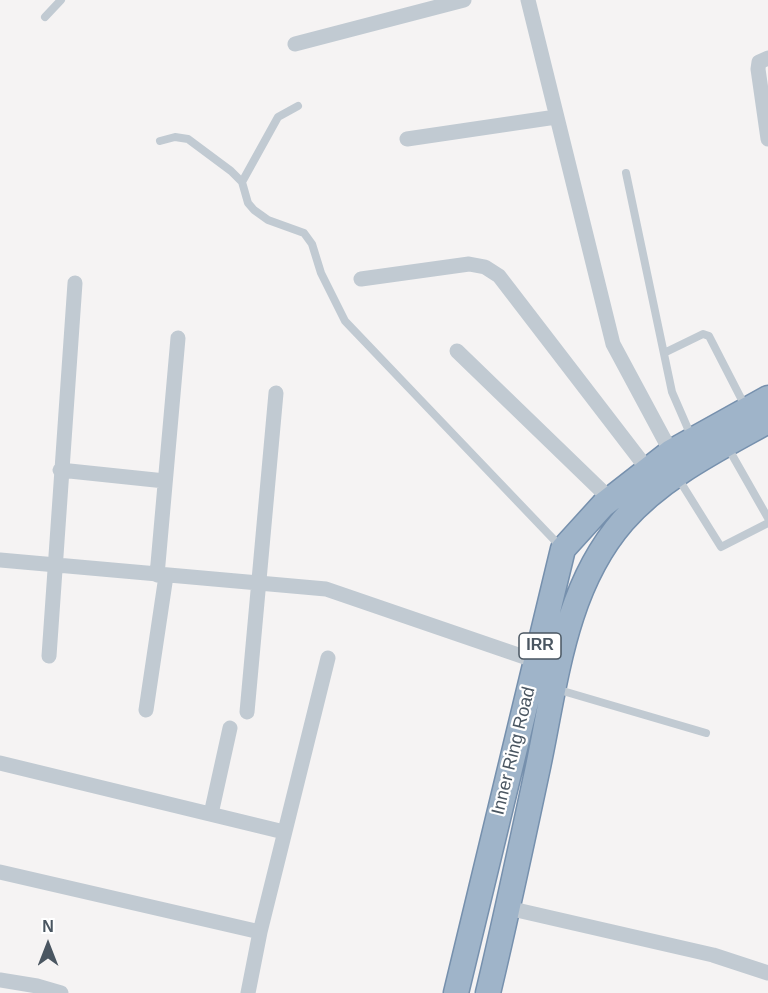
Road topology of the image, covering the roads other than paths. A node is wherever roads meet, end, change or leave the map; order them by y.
1 (61, 0) edge
2 (464, 0) edge
3 (528, 0) edge
4 (45, 17) dead end
5 (295, 44) dead end
6 (768, 58) edge
7 (298, 106) dead end
8 (556, 117) junction
9 (768, 137) edge
10 (407, 139) dead end
11 (160, 141) dead end
12 (626, 173) dead end
13 (242, 182) junction
14 (361, 279) dead end
15 (75, 283) dead end
16 (178, 338) dead end
17 (457, 351) dead end
18 (664, 353) junction
19 (276, 393) dead end
20 (768, 398) edge
21 (747, 410) junction
22 (768, 421) edge
23 (693, 440) junction
24 (726, 445) junction
25 (671, 452) junction
26 (60, 470) junction
27 (648, 470) junction
28 (677, 476) junction
29 (165, 482) junction
30 (610, 499) junction
31 (768, 518) edge
32 (768, 523) edge
33 (563, 549) junction
34 (1, 560) edge
35 (53, 566) junction
36 (161, 575) junction
37 (257, 583) junction
38 (49, 656) dead end
39 (328, 658) dead end
40 (536, 661) junction
41 (555, 688) junction
42 (146, 710) dead end
43 (247, 712) dead end
44 (230, 728) dead end
45 (706, 733) dead end
46 (0, 763) edge
47 (211, 814) junction
48 (285, 832) junction
49 (2, 873) edge
50 (508, 908) junction
51 (260, 932) junction
52 (768, 973) edge
53 (0, 980) edge
54 (37, 989) edge
55 (61, 993) edge
56 (248, 993) edge
57 (456, 993) edge
58 (488, 993) edge

1 - 4 lane
2 - 5 street
3 - 8 street
6 - 9 street
7 - 13 lane
8 - 10 street
8 - 25 street
11 - 13 lane
12 - 18 lane
13 - 33 lane
14 - 27 street
15 - 26 street
16 - 29 street
17 - 30 street
18 - 21 lane
18 - 23 lane
19 - 37 street
20 - 21 highway, Inner Ring Road / IRR
21 - 23 highway, Inner Ring Road / IRR
22 - 24 highway, Inner Ring Road / IRR
23 - 25 highway, Inner Ring Road / IRR
24 - 28 highway, Inner Ring Road / IRR
24 - 31 lane
25 - 27 highway, Inner Ring Road / IRR
26 - 29 street
26 - 35 street
27 - 30 highway, Inner Ring Road / IRR
28 - 32 lane
28 - 41 highway, Inner Ring Road / IRR
29 - 36 street
30 - 33 highway, Inner Ring Road / IRR
33 - 40 highway, Inner Ring Road / IRR
34 - 35 street
35 - 36 street
35 - 38 street
36 - 37 street
36 - 42 street
37 - 40 street
37 - 43 street
39 - 48 street
40 - 57 highway, Inner Ring Road / IRR
41 - 45 lane
41 - 50 highway, Inner Ring Road / IRR
44 - 47 street
46 - 47 street
47 - 48 street
48 - 51 street
49 - 51 street
50 - 52 street
50 - 58 highway, Inner Ring Road / IRR
51 - 56 street
53 - 54 street
54 - 55 street

